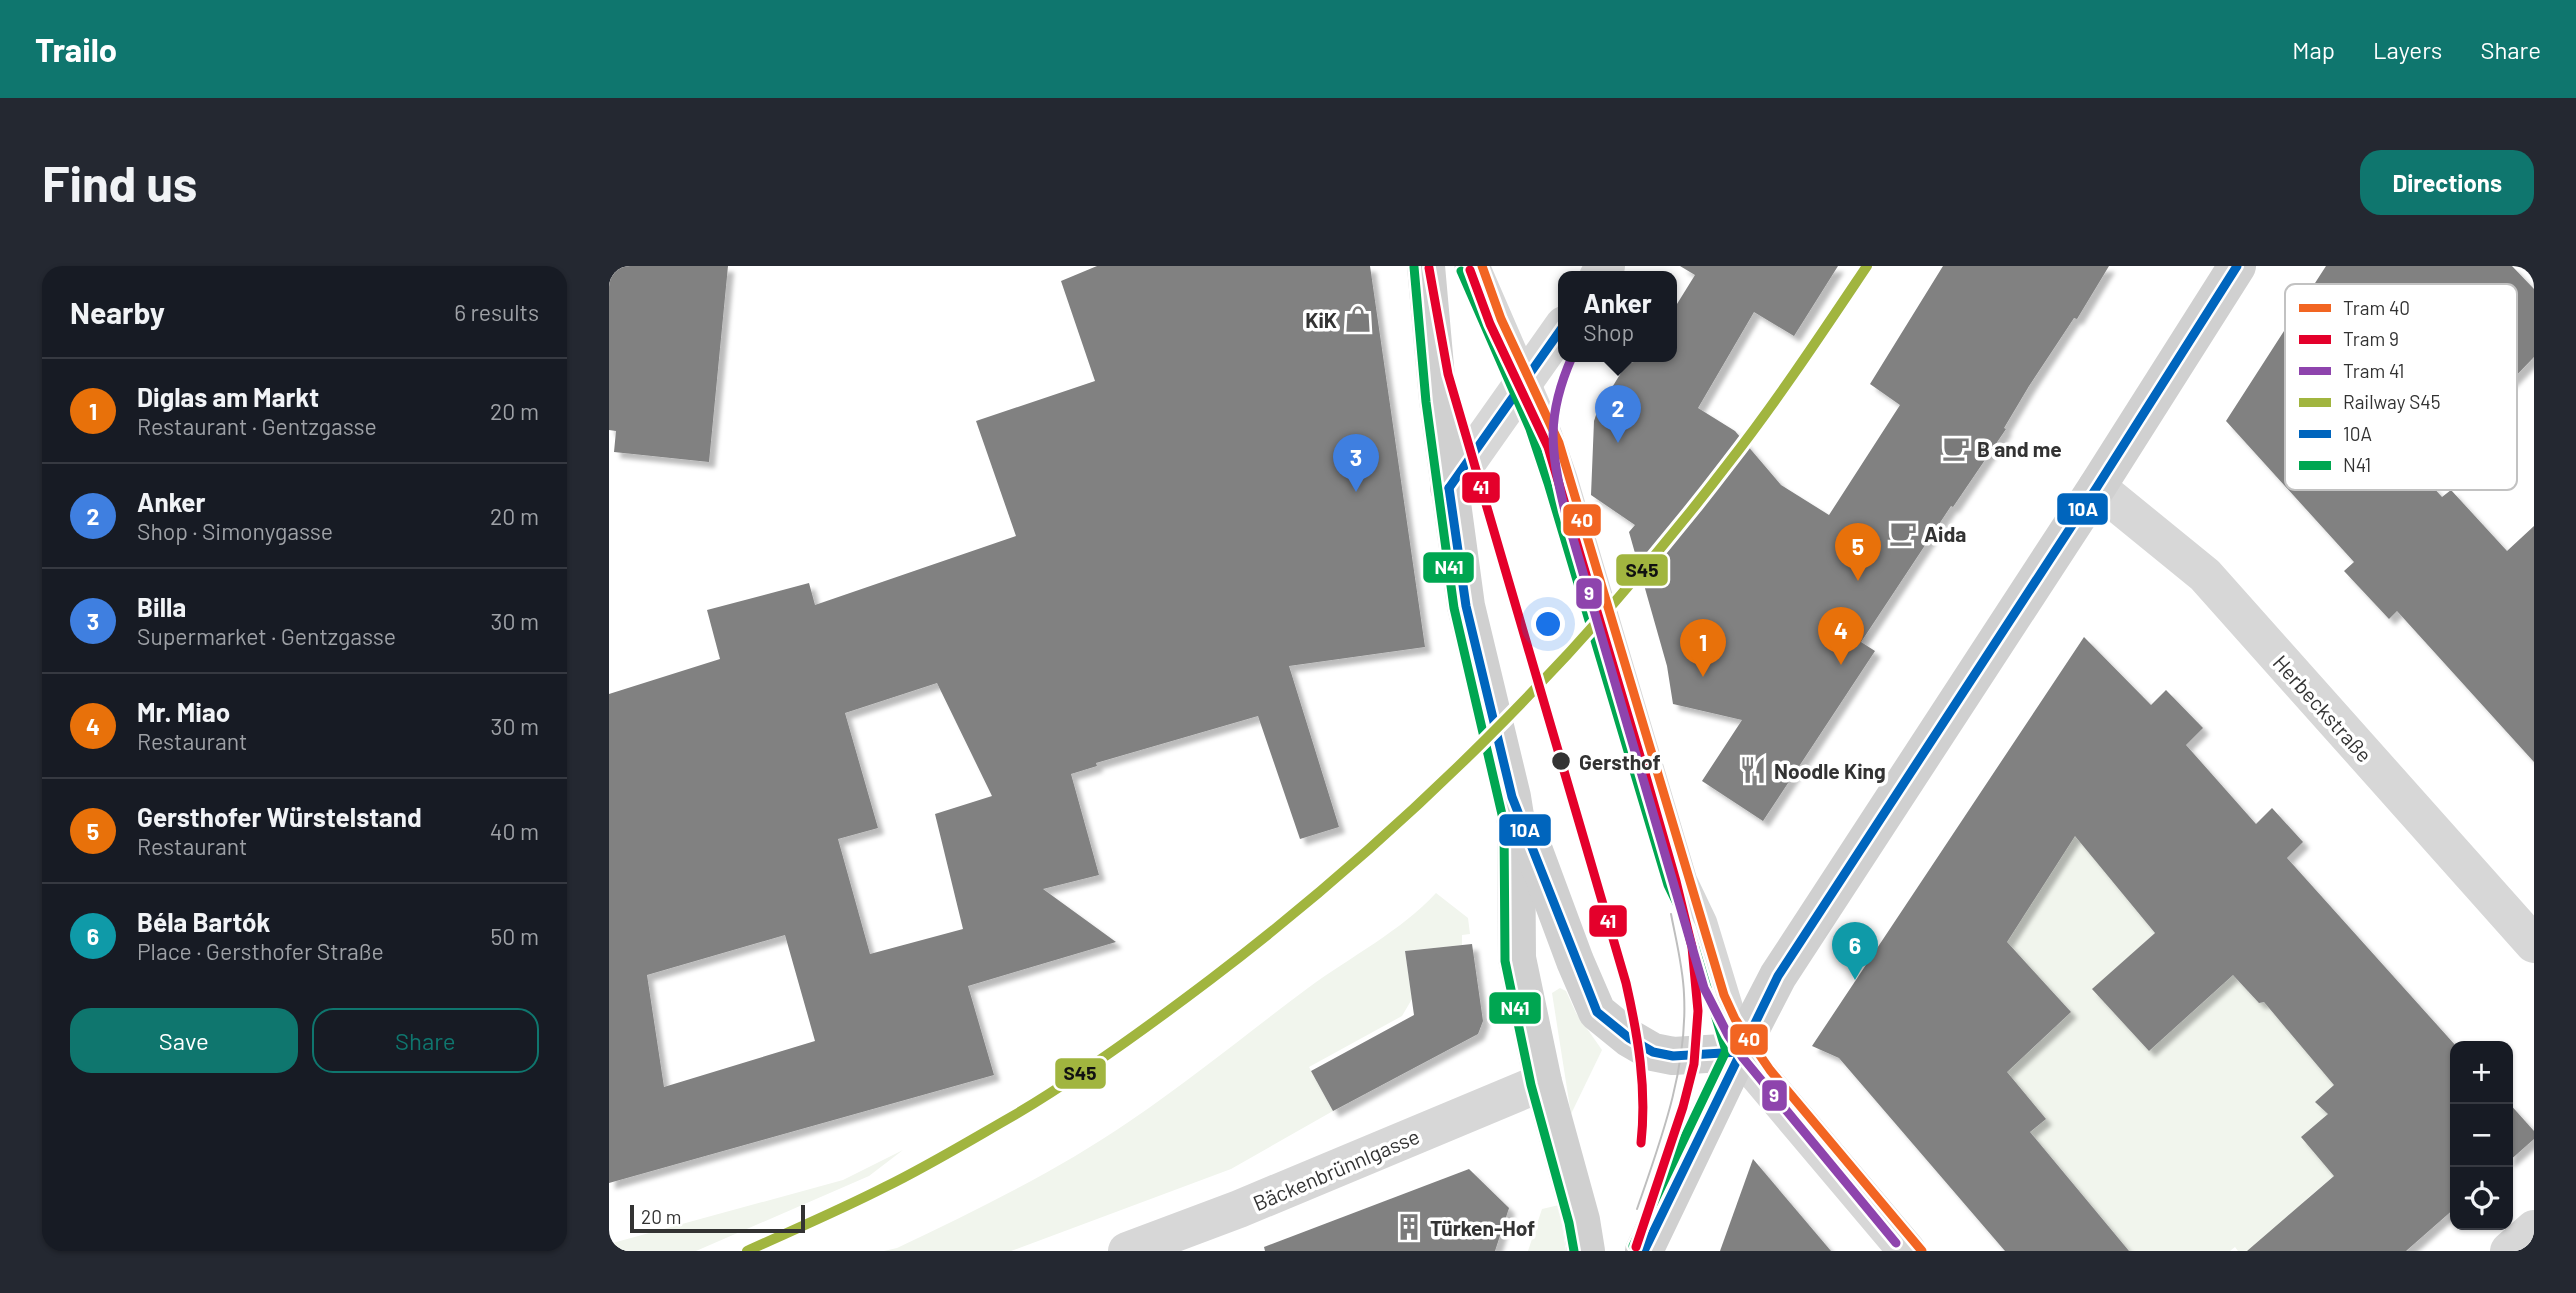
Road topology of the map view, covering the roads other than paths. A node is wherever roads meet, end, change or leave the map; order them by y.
1 (1426, 266) edge
2 (1472, 266) edge
3 (2237, 266) edge
4 (1558, 334) edge
5 (1522, 385) junction
6 (2098, 487) junction
7 (1450, 488) junction
8 (1512, 797) junction
9 (2534, 944) edge
10 (1739, 1052) junction
11 (1543, 1082) junction
12 (2534, 1229) edge
13 (1126, 1251) edge
14 (1586, 1251) edge
15 (1644, 1251) edge
16 (1907, 1251) edge
17 (2509, 1251) edge

1 - 7 main road
2 - 5 lane
3 - 6 main road
4 - 5 street
5 - 7 street
5 - 10 lane
6 - 9 street, Herbeckstraße
6 - 10 main road
7 - 8 main road
8 - 10 main road
8 - 11 main road
10 - 15 main road
10 - 16 street
11 - 13 street, Bäckenbrünnlgasse
11 - 14 main road
12 - 17 street

